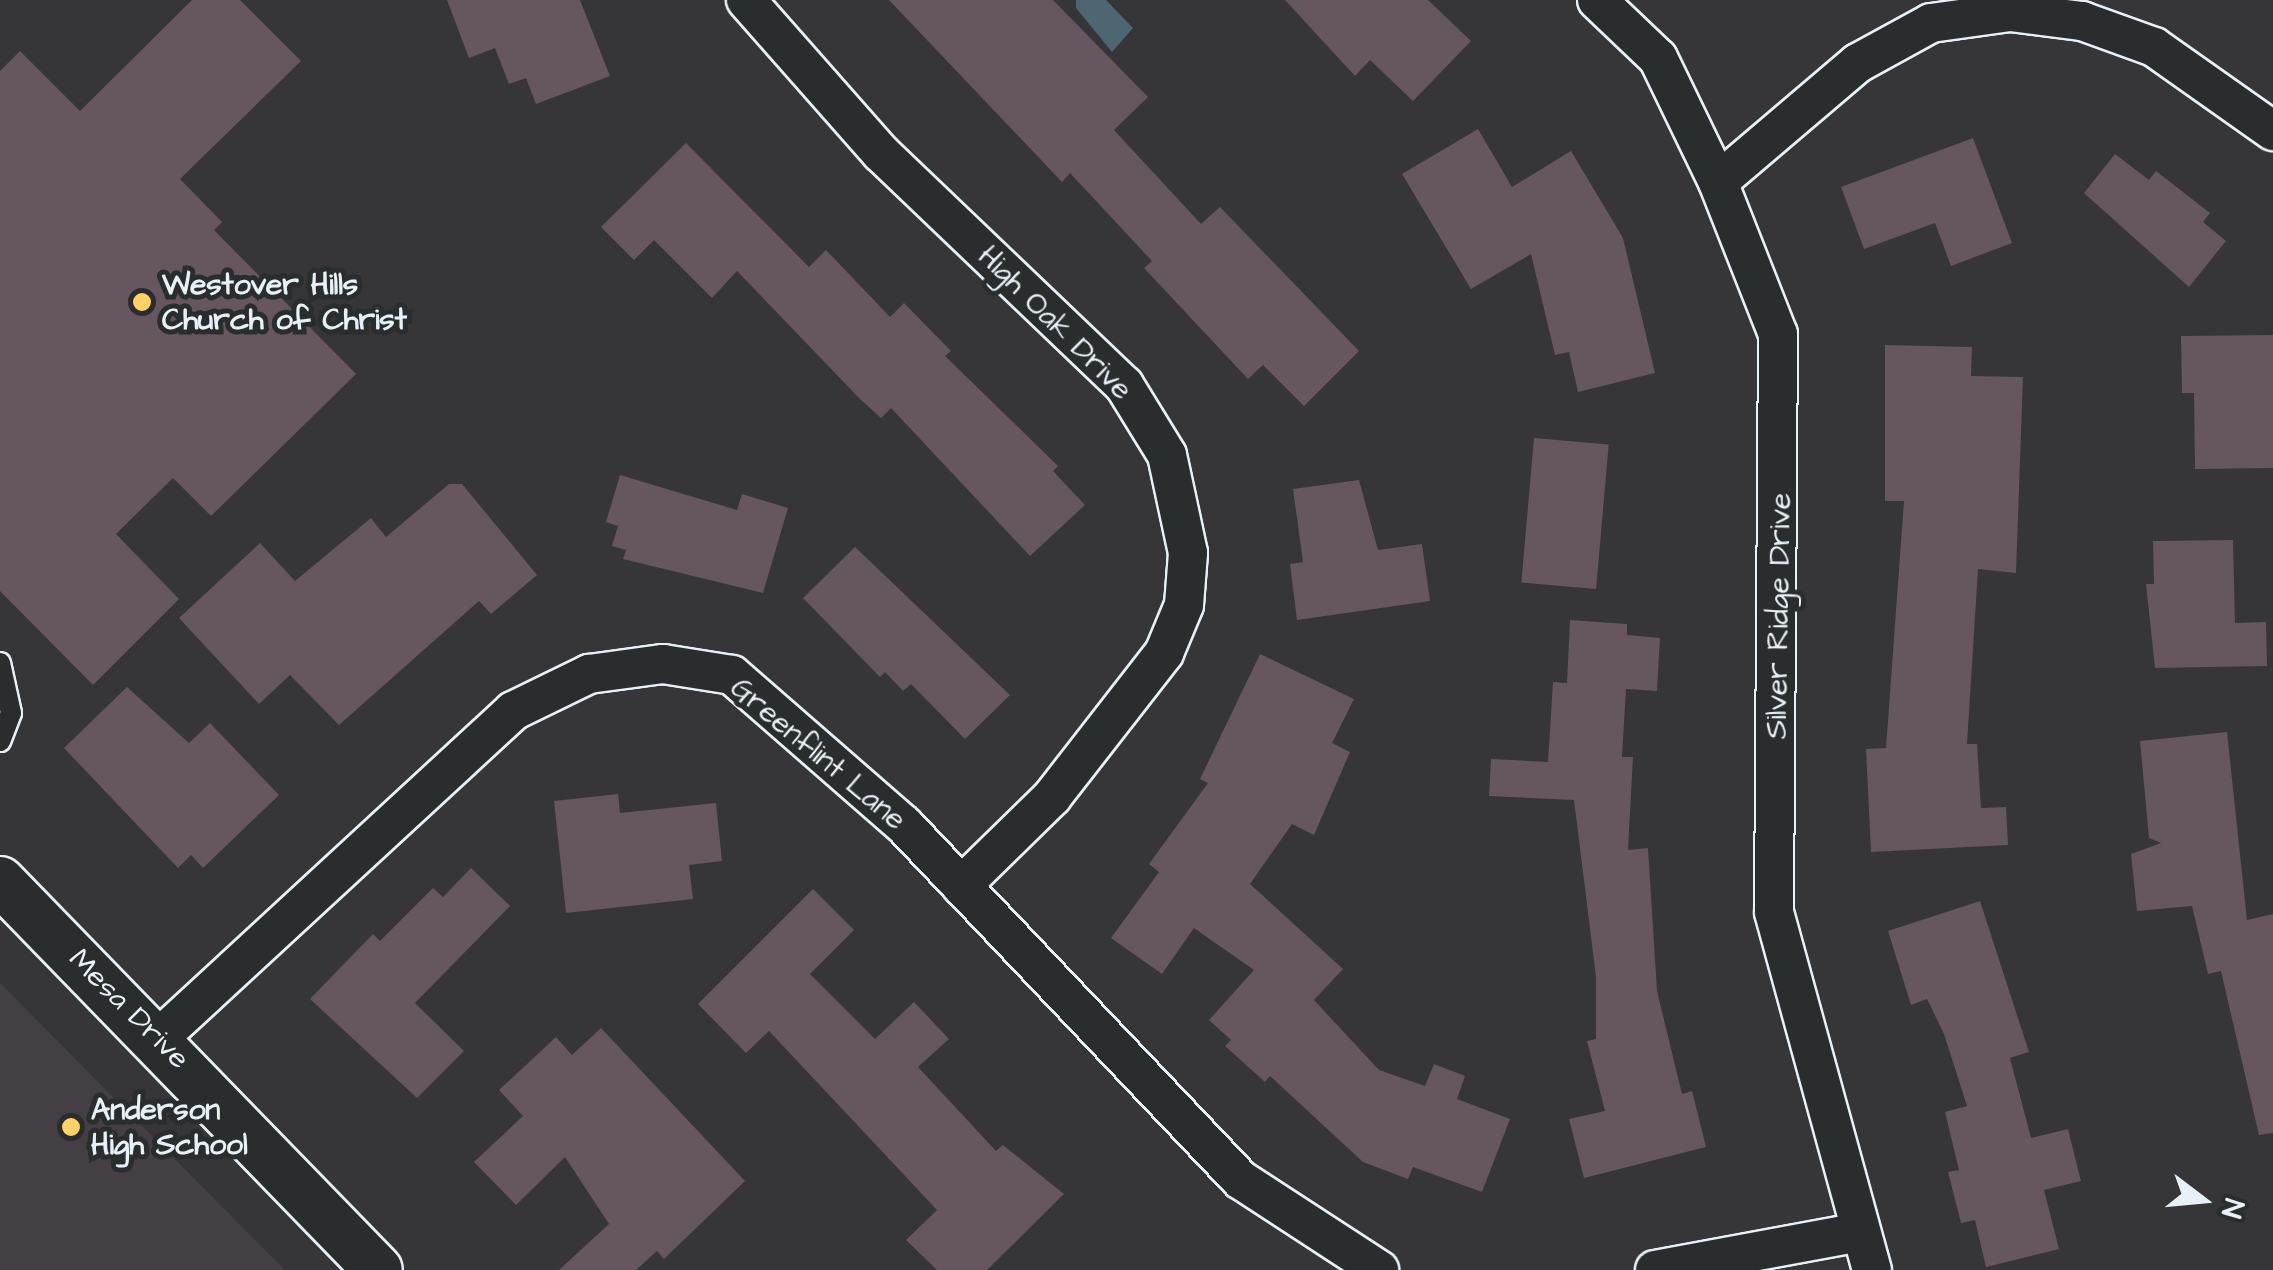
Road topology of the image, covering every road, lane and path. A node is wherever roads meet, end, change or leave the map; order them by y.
1 (746, 0) edge
2 (1597, 0) edge
3 (2273, 131) edge
4 (1718, 182) junction
5 (0, 663) edge
6 (0, 741) edge
7 (0, 881) edge
8 (961, 886) junction
9 (160, 1038) junction
10 (1861, 1232) junction
11 (378, 1270) edge
12 (1378, 1270) edge
13 (1655, 1270) edge
14 (1872, 1270) edge

1 - 8 street, High Oak Drive
2 - 4 street, Silver Ridge Drive
3 - 4 street
4 - 10 street, Silver Ridge Drive
5 - 6 lane
7 - 9 street, Mesa Drive
8 - 9 street, Greenflint Lane
8 - 12 street, Greenflint Lane
9 - 11 street, Mesa Drive
10 - 13 street
10 - 14 street, Silver Ridge Drive

